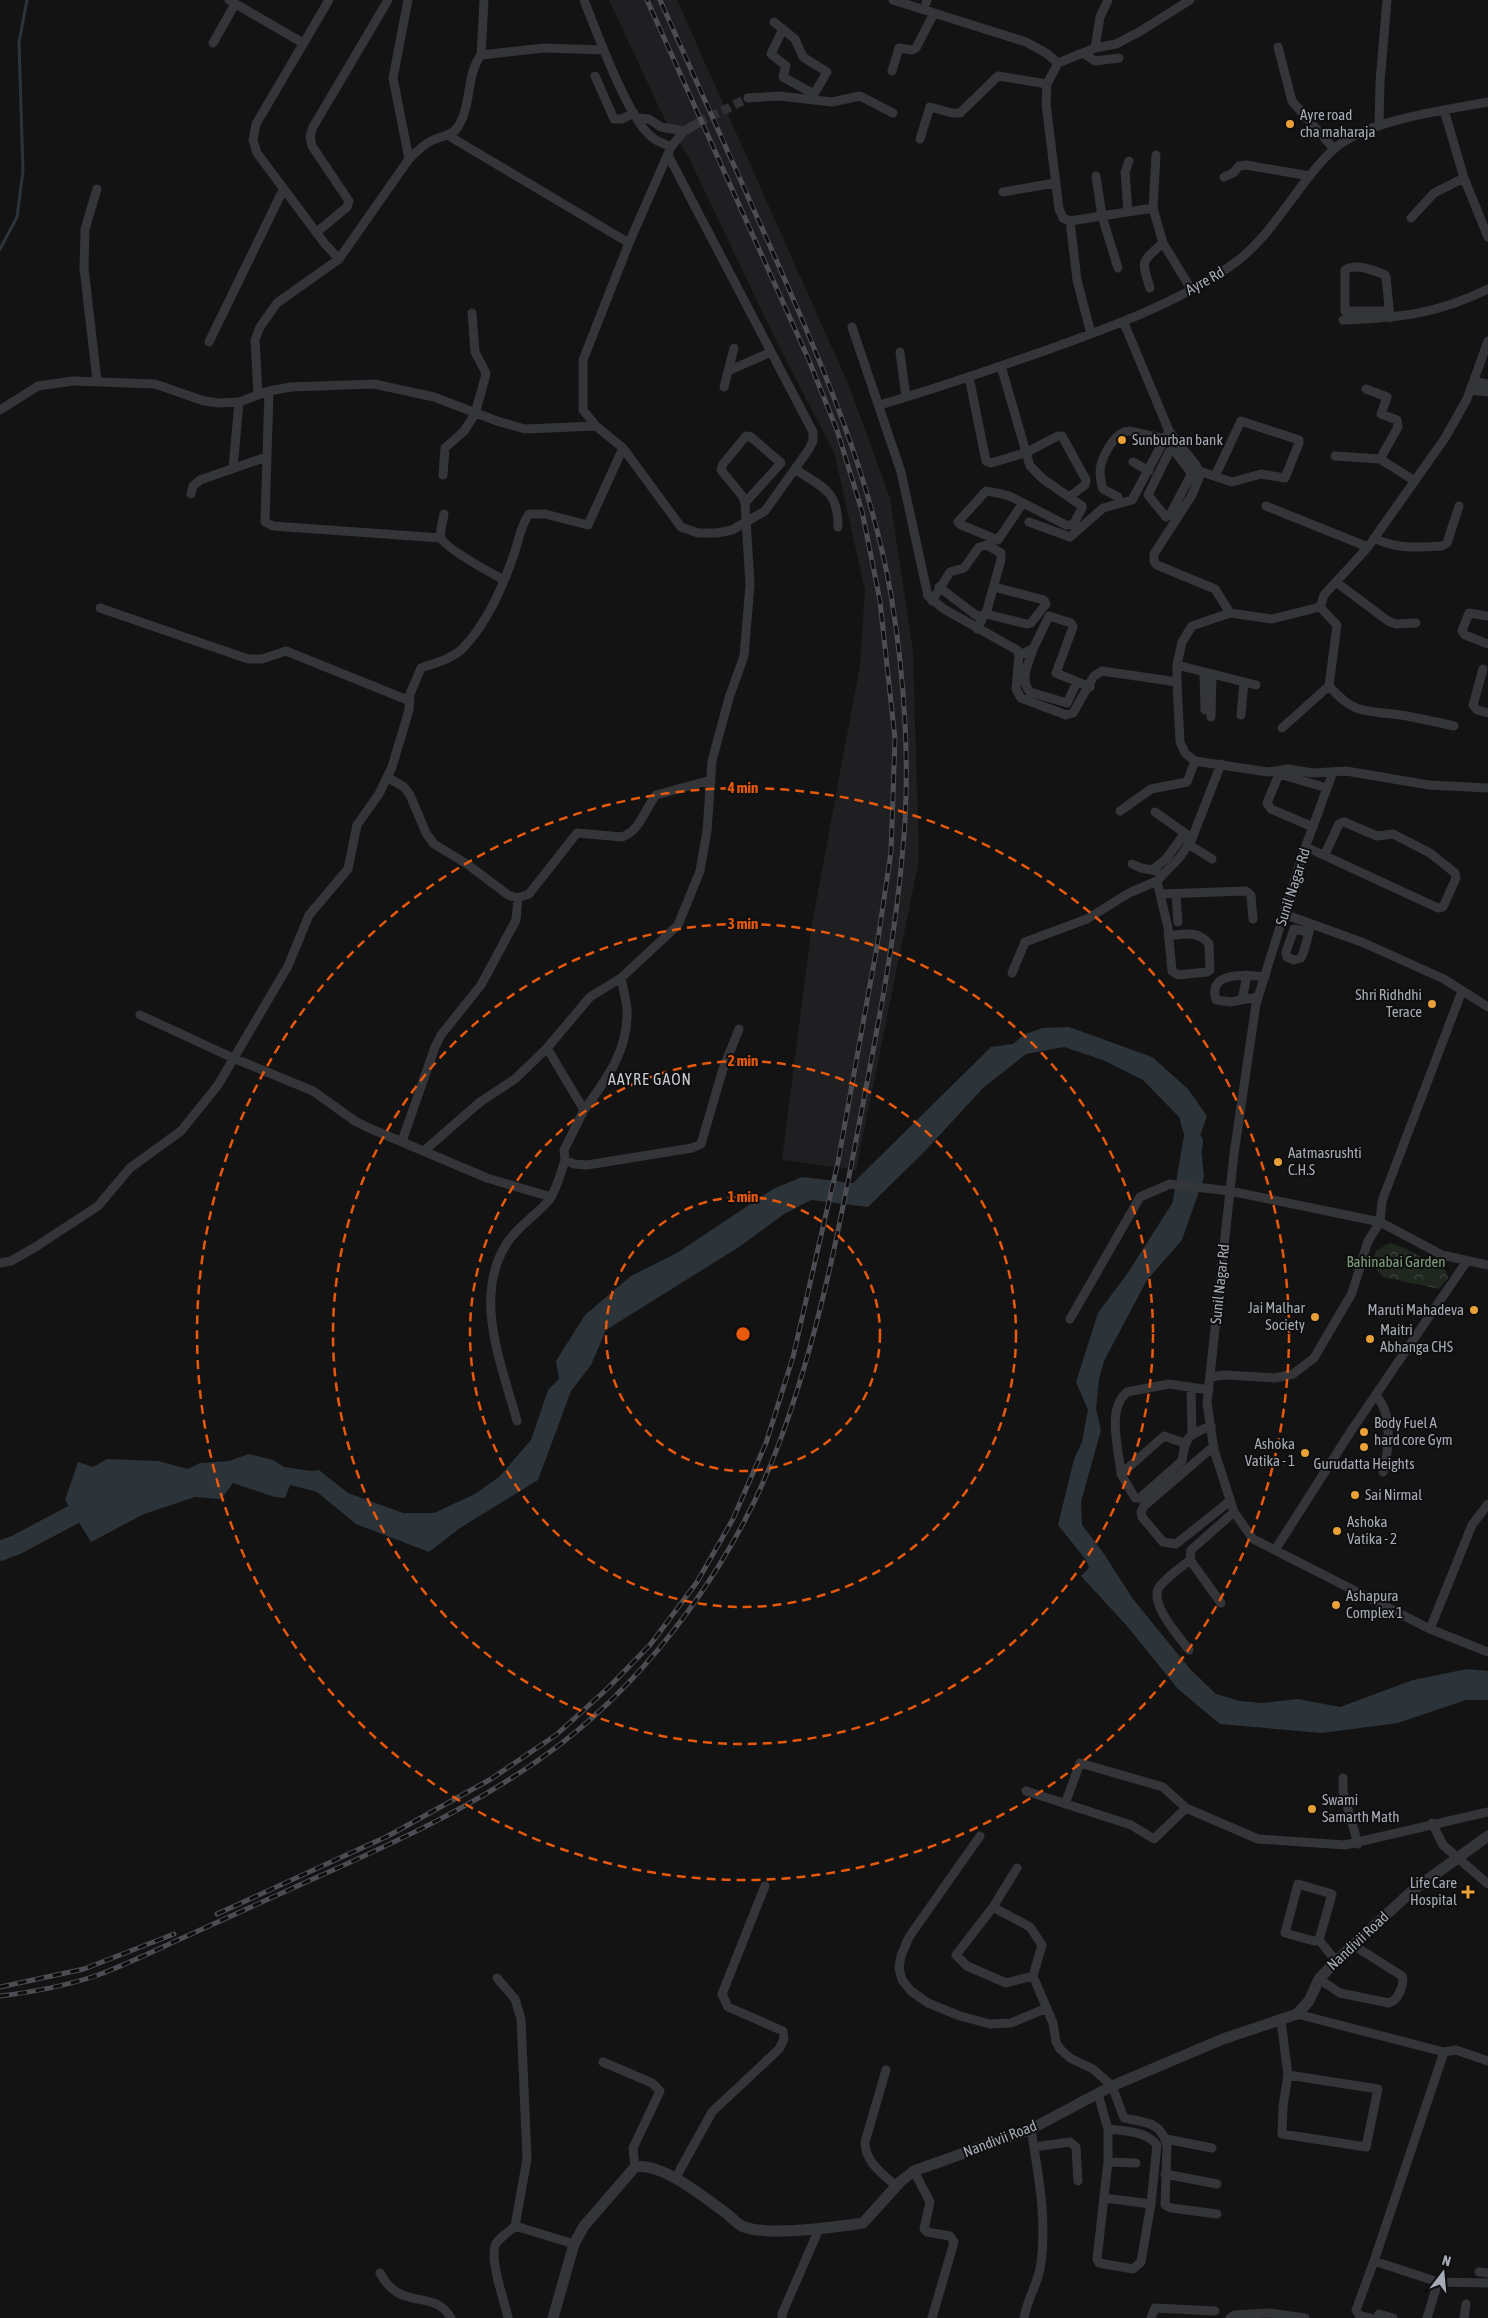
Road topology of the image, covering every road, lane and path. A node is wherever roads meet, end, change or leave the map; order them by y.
1 (329, 0) edge
2 (388, 0) edge
3 (408, 0) edge
4 (484, 0) edge
5 (584, 0) edge
6 (893, 0) edge
7 (1108, 0) edge
8 (1190, 0) edge
9 (1387, 0) edge
10 (232, 2) edge
11 (934, 13) junction
12 (774, 22) dead end
13 (783, 29) junction
14 (214, 43) dead end
15 (303, 43) junction
16 (1096, 48) junction
17 (1278, 48) dead end
18 (604, 50) junction
19 (1083, 53) junction
20 (481, 55) junction
21 (1119, 58) dead end
22 (1058, 63) junction
23 (892, 71) dead end
24 (595, 76) dead end
25 (1047, 84) junction
26 (748, 98) tunnel mouth
27 (1488, 102) edge
28 (1444, 110) junction
29 (893, 113) dead end
30 (635, 116) junction
31 (698, 123) tunnel mouth
32 (1379, 126) junction
33 (684, 131) junction
34 (449, 136) junction
35 (920, 139) dead end
36 (1334, 149) junction
37 (670, 151) junction
38 (1156, 155) dead end
39 (409, 159) junction
40 (1129, 161) dead end
41 (1096, 176) dead end
42 (1310, 176) junction
43 (1224, 177) dead end
44 (1464, 178) junction
45 (1055, 183) junction
46 (97, 189) dead end
47 (283, 190) junction
48 (1003, 192) dead end
49 (1153, 208) junction
50 (1128, 212) junction
51 (1102, 216) junction
52 (1410, 218) dead end
53 (1070, 221) junction
54 (317, 232) junction
55 (1488, 238) edge
56 (1163, 243) junction
57 (629, 244) junction
58 (339, 259) junction
59 (1118, 268) dead end
60 (1150, 288) dead end
61 (1488, 288) edge
62 (1191, 289) junction
63 (472, 313) dead end
64 (1390, 315) junction
65 (1343, 320) dead end
66 (1124, 322) junction
67 (852, 327) dead end
68 (1091, 334) junction
69 (1488, 341) edge
70 (208, 342) dead end
71 (734, 348) dead end
72 (1486, 351) edge
73 (771, 352) junction
74 (900, 352) dead end
75 (1001, 366) junction
76 (728, 371) junction
77 (970, 377) junction
78 (97, 381) junction
79 (1488, 384) edge
80 (1472, 385) junction
81 (724, 387) dead end
82 (1366, 389) dead end
83 (269, 391) junction
84 (1488, 392) edge
85 (258, 395) junction
86 (906, 397) junction
87 (239, 402) junction
88 (880, 404) junction
89 (0, 410) edge
90 (475, 414) junction
91 (596, 426) junction
92 (1168, 435) junction
93 (623, 448) junction
94 (1025, 453) junction
95 (1335, 456) dead end
96 (266, 457) junction
97 (1380, 459) junction
98 (1133, 462) dead end
99 (233, 468) junction
100 (795, 469) junction
101 (1196, 470) junction
102 (1149, 471) junction
103 (443, 475) dead end
104 (1215, 476) junction
105 (1414, 481) junction
106 (191, 494) dead end
107 (1069, 497) junction
108 (1118, 497) dead end
109 (745, 503) junction
110 (1024, 503) junction
111 (1266, 506) dead end
112 (1459, 506) dead end
113 (444, 514) dead end
114 (747, 522) junction
115 (1029, 522) dead end
116 (838, 527) dead end
117 (441, 538) junction
118 (1374, 538) junction
119 (1368, 547) junction
120 (504, 580) junction
121 (1336, 582) junction
122 (994, 586) junction
123 (939, 587) junction
124 (932, 601) junction
125 (1320, 607) junction
126 (100, 608) dead end
127 (1230, 613) junction
128 (986, 614) junction
129 (1488, 616) edge
130 (1416, 623) dead end
131 (977, 629) junction
132 (1488, 644) edge
133 (1033, 648) junction
134 (1020, 655) junction
135 (1177, 665) junction
136 (1483, 669) dead end
137 (1208, 673) junction
138 (1077, 682) junction
139 (1177, 682) junction
140 (1244, 682) junction
141 (1256, 685) dead end
142 (1329, 686) junction
143 (1090, 687) junction
144 (410, 701) junction
145 (1488, 712) edge
146 (1208, 714) dead end
147 (1241, 715) dead end
148 (1454, 726) dead end
149 (1282, 728) dead end
150 (1195, 761) junction
151 (1221, 764) junction
152 (1333, 772) junction
153 (388, 777) junction
154 (711, 780) junction
155 (1327, 788) junction
156 (1488, 788) edge
157 (1120, 811) dead end
158 (1155, 812) dead end
159 (1313, 826) junction
160 (1189, 838) junction
161 (1306, 847) junction
162 (1325, 854) junction
163 (1212, 859) dead end
164 (1132, 864) dead end
165 (1153, 869) junction
166 (1161, 877) junction
167 (1160, 894) junction
168 (1176, 894) junction
169 (518, 898) junction
170 (1284, 914) junction
171 (1253, 919) dead end
172 (1178, 922) dead end
173 (1168, 936) junction
174 (1012, 973) dead end
175 (1248, 975) junction
176 (1265, 977) junction
177 (621, 978) junction
178 (1462, 991) junction
179 (1258, 997) junction
180 (1242, 1000) junction
181 (1488, 1007) edge
182 (140, 1015) dead end
183 (739, 1030) dead end
184 (547, 1048) junction
185 (233, 1058) junction
186 (584, 1110) junction
187 (402, 1141) junction
188 (425, 1150) junction
189 (565, 1160) junction
190 (1230, 1191) junction
191 (551, 1198) junction
192 (1380, 1222) junction
193 (1467, 1260) junction
194 (0, 1263) edge
195 (1488, 1265) edge
196 (1070, 1318) dead end
197 (1210, 1377) junction
198 (1191, 1387) junction
199 (1209, 1390) junction
200 (1376, 1396) junction
201 (517, 1421) dead end
202 (1211, 1426) junction
203 (1192, 1433) junction
204 (1184, 1443) junction
205 (1214, 1446) junction
206 (1383, 1472) dead end
207 (1121, 1474) junction
208 (1230, 1501) junction
209 (1488, 1504) edge
210 (1234, 1512) junction
211 (1276, 1550) junction
212 (1190, 1560) junction
213 (1221, 1603) dead end
214 (1430, 1629) junction
215 (1189, 1650) dead end
216 (1488, 1652) edge
217 (1343, 1778) dead end
218 (1026, 1791) dead end
219 (1065, 1804) junction
220 (1186, 1808) junction
221 (1488, 1812) edge
222 (1432, 1824) junction
223 (980, 1836) dead end
224 (1488, 1836) edge
225 (1358, 1844) junction
226 (1460, 1859) junction
227 (1016, 1868) dead end
228 (1488, 1884) edge
229 (765, 1886) dead end
230 (992, 1907) junction
231 (1319, 1940) junction
232 (1353, 1945) junction
233 (1336, 1961) junction
234 (1033, 1976) junction
235 (496, 1978) dead end
236 (1319, 1978) junction
237 (1047, 2008) junction
238 (1297, 2014) junction
239 (1281, 2020) junction
240 (1444, 2052) junction
241 (1488, 2061) edge
242 (603, 2062) dead end
243 (886, 2070) dead end
244 (1288, 2075) junction
245 (1112, 2086) junction
246 (1098, 2094) junction
247 (1137, 2120) junction
248 (1031, 2129) junction
249 (1108, 2129) junction
250 (1135, 2132) junction
251 (1166, 2139) junction
252 (1034, 2147) junction
253 (1212, 2148) dead end
254 (1108, 2162) junction
255 (1136, 2163) dead end
256 (636, 2167) junction
257 (914, 2172) junction
258 (1165, 2174) junction
259 (675, 2179) junction
260 (1078, 2181) dead end
261 (1217, 2184) dead end
262 (896, 2186) junction
263 (1104, 2198) junction
264 (1151, 2204) junction
265 (1217, 2214) dead end
266 (515, 2226) junction
267 (819, 2229) junction
268 (574, 2244) junction
269 (1374, 2261) junction
270 (380, 2274) dead end
271 (1436, 2281) junction
272 (1488, 2283) edge
273 (1466, 2304) dead end
274 (1215, 2311) dead end
275 (451, 2318) edge
276 (508, 2318) edge
277 (553, 2318) edge
278 (782, 2318) edge
279 (932, 2318) edge
280 (1024, 2318) edge
281 (1152, 2318) edge
282 (1230, 2318) edge
283 (1305, 2318) edge
284 (1370, 2318) edge
285 (1377, 2318) edge
286 (1393, 2318) edge
287 (1422, 2318) edge
288 (1427, 2318) edge
289 (1464, 2318) edge

1 - 15 street
2 - 54 street
3 - 39 street
4 - 20 street
5 - 18 street
6 - 11 street
7 - 16 street
8 - 16 street
9 - 32 street
10 - 14 street
10 - 15 street
11 - 22 street
11 - 23 street
12 - 13 street
13 - 13 street
15 - 47 street
16 - 19 street
17 - 36 street
18 - 20 street
18 - 30 street
19 - 21 street
19 - 22 street
20 - 34 street
22 - 25 street
24 - 30 street
25 - 35 street
25 - 45 street
26 - 29 street
27 - 28 street, Ayre Rd
28 - 32 street, Ayre Rd
28 - 44 street
30 - 33 street
30 - 37 street
31 - 33 street
32 - 36 street, Ayre Rd
33 - 37 street
34 - 39 street
34 - 57 street
36 - 42 street, Ayre Rd
37 - 57 street
37 - 73 street
38 - 49 street
39 - 58 street
40 - 50 street
41 - 51 street
42 - 43 street
42 - 62 street, Ayre Rd
44 - 52 street
44 - 55 street
45 - 48 street
45 - 53 street
46 - 78 street
47 - 54 street
47 - 70 street
49 - 50 street
49 - 56 street
50 - 51 street
51 - 53 street
51 - 59 street
53 - 68 street
54 - 58 street
56 - 60 street
56 - 62 street
57 - 91 street
58 - 85 street
61 - 64 street
62 - 66 street, Ayre Rd
63 - 90 street
64 - 64 street
64 - 65 street
66 - 68 street, Ayre Rd
66 - 92 street
67 - 88 street
68 - 75 street, Ayre Rd
69 - 72 street
71 - 76 street
72 - 80 street
73 - 76 street
73 - 100 street
74 - 86 street
75 - 77 street, Ayre Rd
75 - 94 street
76 - 81 street
77 - 86 street, Ayre Rd
77 - 94 street
78 - 87 street
78 - 89 street
79 - 80 street
80 - 84 street
80 - 105 street
82 - 97 street
83 - 85 street
83 - 90 street
83 - 96 street
85 - 87 street
86 - 88 street, Ayre Rd
87 - 99 street
88 - 124 street
90 - 91 street
90 - 103 street
91 - 93 street
92 - 101 street
92 - 102 street
92 - 108 street
93 - 114 street
93 - 120 street
94 - 107 street
94 - 107 street
95 - 97 street
96 - 99 street
96 - 117 street
97 - 105 street
98 - 102 street
99 - 106 street
100 - 114 street
100 - 116 street
101 - 101 street
101 - 104 street
101 - 127 street
102 - 115 street
104 - 104 street
105 - 118 street
107 - 110 street
109 - 109 street
109 - 114 street
110 - 110 street
111 - 119 street
112 - 118 street
113 - 117 street
114 - 154 street
117 - 120 street
118 - 119 street
119 - 121 street
120 - 144 street
121 - 125 street
121 - 130 street
122 - 123 street
122 - 128 street
122 - 128 street
123 - 124 street
123 - 128 street
124 - 131 street
125 - 127 street
125 - 142 street
126 - 144 street
127 - 135 street
128 - 131 street
129 - 132 street
131 - 134 street
133 - 134 street
133 - 138 street
133 - 138 street
134 - 143 street
135 - 137 street
135 - 139 street
136 - 145 street
137 - 140 street
137 - 146 street
138 - 143 street
139 - 143 street
139 - 150 street
140 - 141 street
140 - 147 street
142 - 148 street
142 - 149 street
144 - 153 street
150 - 151 street
150 - 157 street
151 - 152 street
151 - 160 street
152 - 155 street, Sunil Nagar Rd
152 - 156 street
153 - 169 street
153 - 185 street
154 - 169 street
154 - 177 street
155 - 159 street, Sunil Nagar Rd
155 - 159 street
158 - 160 street
159 - 161 street, Sunil Nagar Rd
160 - 163 street
160 - 165 street
160 - 166 street
161 - 162 street
161 - 170 street, Sunil Nagar Rd
162 - 162 street
164 - 165 street
165 - 166 street
166 - 167 street
166 - 174 street
167 - 168 street
167 - 173 street
168 - 171 street
168 - 172 street
169 - 187 street
170 - 176 street, Sunil Nagar Rd
170 - 178 street
173 - 173 street
175 - 176 street
175 - 180 street
175 - 180 street
176 - 179 street, Sunil Nagar Rd
177 - 184 street
177 - 186 street
178 - 181 street
178 - 192 street
179 - 180 street
179 - 190 street, Sunil Nagar Rd
182 - 185 street
183 - 189 street
184 - 186 street
184 - 188 street
185 - 187 street
185 - 194 street
186 - 189 street
187 - 188 street
188 - 191 street
189 - 191 street
190 - 192 street
190 - 196 street
190 - 197 street, Sunil Nagar Rd
191 - 201 street
192 - 193 street
192 - 197 street
193 - 195 street
193 - 200 street
197 - 199 street, Sunil Nagar Rd
198 - 199 street
198 - 203 street
198 - 207 street
199 - 202 street, Sunil Nagar Rd
200 - 206 street
200 - 211 street
202 - 203 street
202 - 205 street, Sunil Nagar Rd
203 - 204 street
204 - 207 street
204 - 207 street
205 - 208 street, Sunil Nagar Rd
205 - 208 street
208 - 210 street, Sunil Nagar Rd
209 - 214 street
210 - 211 street, Sunil Nagar Rd
210 - 212 street
211 - 214 street, Sunil Nagar Rd
212 - 213 street
212 - 215 street
214 - 216 street, Sunil Nagar Rd
217 - 225 street
218 - 219 street
219 - 220 street
219 - 220 street
220 - 225 street
221 - 222 street
222 - 225 street
222 - 226 street
223 - 237 street
224 - 226 street, Nandivii Road
226 - 228 street
226 - 232 street, Nandivii Road
227 - 230 street
229 - 259 street
230 - 234 street
230 - 234 street
231 - 231 street
231 - 233 street
232 - 233 street, Nandivii Road
232 - 236 street
233 - 236 street, Nandivii Road
234 - 237 street
235 - 266 street
236 - 238 street, Nandivii Road
237 - 245 street
238 - 239 street, Nandivii Road
238 - 240 street
239 - 244 street
239 - 245 street, Nandivii Road
240 - 241 street
240 - 269 street
242 - 256 street
243 - 262 street
244 - 244 street
245 - 246 street, Nandivii Road
245 - 247 street
246 - 248 street, Nandivii Road
246 - 249 street
247 - 250 street
247 - 251 street
248 - 252 street
248 - 257 street, Nandivii Road
249 - 250 street
249 - 254 street
250 - 264 street
251 - 253 street
251 - 258 street
252 - 260 street
252 - 280 street
254 - 255 street
254 - 263 street
256 - 259 street, Nandivii Road
256 - 268 street
257 - 262 street, Nandivii Road
257 - 279 street
258 - 261 street
258 - 265 street
259 - 267 street, Nandivii Road
262 - 267 street, Nandivii Road
263 - 264 street
263 - 264 street
266 - 268 street
266 - 276 street
267 - 278 street
268 - 277 street
269 - 271 street
269 - 284 street
270 - 275 street
271 - 272 street
271 - 287 street
271 - 288 street
273 - 289 street
274 - 281 street
282 - 283 street
285 - 286 street

